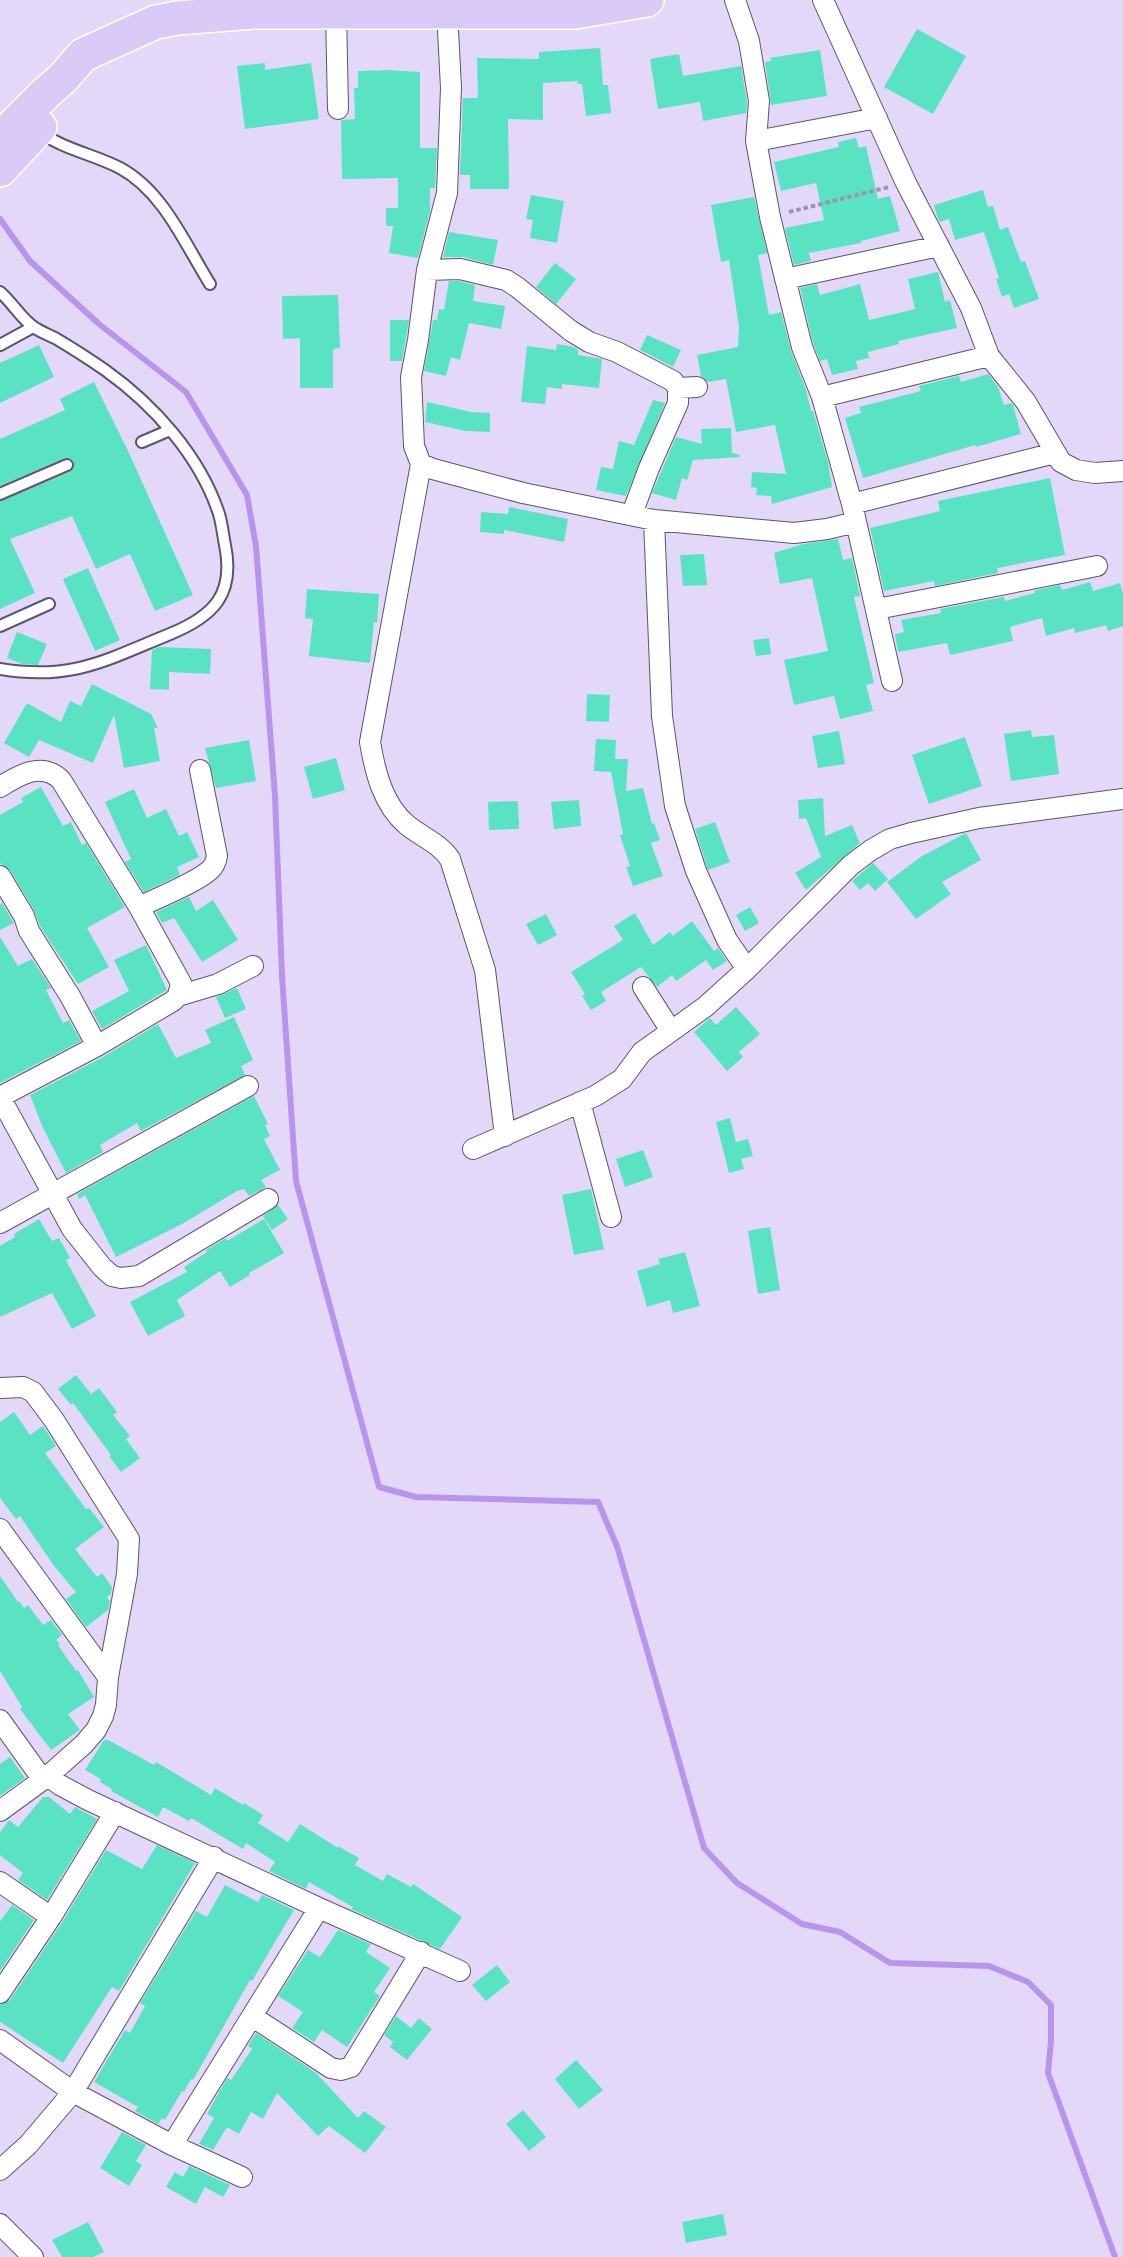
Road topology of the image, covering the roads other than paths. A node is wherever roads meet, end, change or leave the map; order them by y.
1 (647, 0) edge
2 (735, 0) edge
3 (823, 0) edge
4 (216, 7) edge
5 (336, 11) junction
6 (447, 11) junction
7 (83, 55) junction
8 (338, 109) dead end
9 (877, 118) junction
10 (37, 130) junction
11 (0, 139) edge
12 (756, 141) junction
13 (0, 170) edge
14 (939, 246) junction
15 (427, 270) junction
16 (785, 279) junction
17 (210, 284) dead end
18 (0, 292) edge
19 (33, 327) junction
20 (0, 345) edge
21 (989, 356) junction
22 (822, 397) junction
23 (170, 430) junction
24 (142, 442) dead end
25 (1055, 453) junction
26 (421, 464) junction
27 (67, 465) dead end
28 (1123, 471) edge
29 (0, 494) edge
30 (854, 513) junction
31 (632, 514) junction
32 (654, 520) junction
33 (1097, 566) dead end
34 (49, 604) dead end
35 (877, 609) junction
36 (0, 627) edge
37 (0, 669) edge
38 (892, 681) dead end
39 (200, 770) dead end
40 (0, 787) edge
41 (1123, 799) edge
42 (0, 876) edge
43 (139, 907) junction
44 (253, 966) dead end
45 (747, 969) junction
46 (643, 987) dead end
47 (178, 996) junction
48 (671, 1031) junction
49 (97, 1046) junction
50 (248, 1086) dead end
51 (0, 1097) edge
52 (580, 1102) junction
53 (505, 1136) junction
54 (473, 1149) dead end
55 (53, 1194) junction
56 (268, 1199) dead end
57 (611, 1217) dead end
58 (0, 1223) edge
59 (0, 1388) edge
60 (0, 1529) edge
61 (108, 1677) junction
62 (0, 1720) edge
63 (46, 1778) junction
64 (0, 1811) edge
65 (115, 1812) junction
66 (214, 1857) junction
67 (0, 1882) edge
68 (319, 1908) junction
69 (51, 1917) junction
70 (421, 1953) junction
71 (460, 1971) dead end
72 (0, 1993) edge
73 (253, 2017) junction
74 (0, 2040) edge
75 (73, 2092) junction
76 (172, 2145) junction
77 (0, 2170) edge
78 (242, 2177) dead end
79 (0, 2224) edge
80 (33, 2257) edge

1 - 6 highway
2 - 12 street
3 - 9 street
4 - 5 highway
4 - 7 highway
5 - 6 highway
5 - 8 street
6 - 15 street
7 - 10 highway
7 - 11 highway
9 - 12 street
9 - 14 street
10 - 13 highway
10 - 17 lane
12 - 16 street
14 - 16 street
14 - 21 street
15 - 26 street
15 - 31 street
16 - 22 street
18 - 19 lane
19 - 20 lane
19 - 23 lane
21 - 22 street
21 - 25 street
22 - 30 street
23 - 24 lane
23 - 37 lane
25 - 28 street
25 - 30 street
26 - 31 street
26 - 53 street
27 - 29 lane
30 - 32 street
30 - 35 street
31 - 32 street
32 - 45 street
33 - 35 street
34 - 36 lane
35 - 38 street
39 - 43 street
40 - 43 street
41 - 45 street
42 - 49 street
43 - 47 street
44 - 47 street
45 - 48 street
46 - 48 street
47 - 49 street
48 - 52 street
49 - 51 street
50 - 55 street
51 - 55 street
52 - 53 street
52 - 57 street
53 - 54 street
55 - 56 street
55 - 58 street
59 - 61 street
60 - 61 street
61 - 63 street
62 - 63 street
63 - 64 street
63 - 65 street
65 - 66 street
65 - 69 street
66 - 68 street
66 - 75 street
67 - 69 street
68 - 70 street
68 - 73 street
69 - 72 street
70 - 71 street
70 - 73 street
73 - 76 street
74 - 75 street
75 - 76 street
75 - 77 street
76 - 78 street
79 - 80 street

